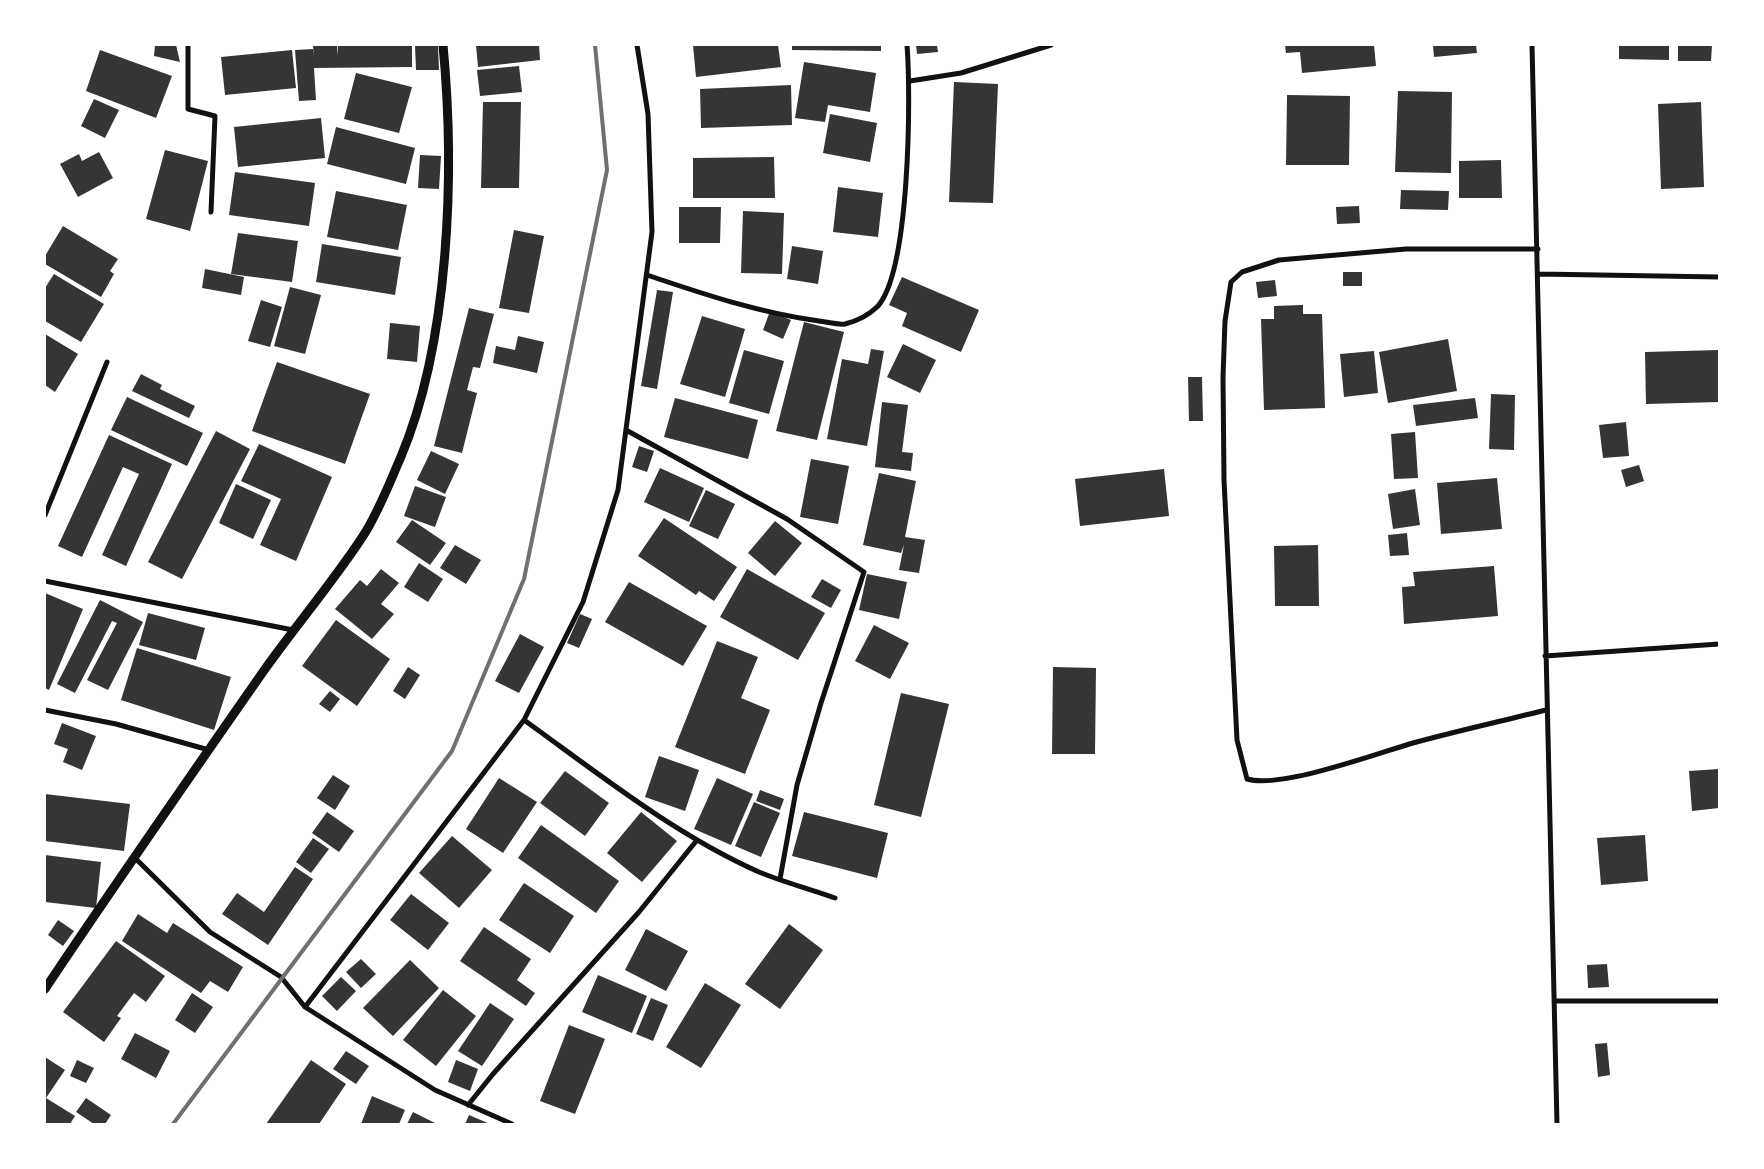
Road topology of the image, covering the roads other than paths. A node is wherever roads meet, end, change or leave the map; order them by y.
1 (188, 45) edge
2 (444, 45) edge
3 (637, 45) edge
4 (907, 45) edge
5 (1051, 45) edge
6 (1532, 45) edge
7 (910, 81) junction
8 (211, 212) dead end
9 (1538, 249) junction
10 (1539, 274) junction
11 (647, 275) junction
12 (1719, 277) edge
13 (106, 362) dead end
14 (626, 430) junction
15 (45, 515) edge
16 (45, 581) edge
17 (293, 630) junction
18 (1719, 644) edge
19 (1544, 656) junction
20 (45, 710) edge
21 (1546, 710) junction
22 (524, 720) junction
23 (209, 750) junction
24 (698, 840) junction
25 (134, 857) junction
26 (780, 879) junction
27 (834, 898) dead end
28 (45, 989) edge
29 (1554, 1001) junction
30 (1719, 1001) edge
31 (304, 1007) junction
32 (468, 1105) junction
33 (512, 1124) edge
34 (1557, 1124) edge

1 - 8 street
2 - 17 street
3 - 11 street
4 - 7 street
5 - 7 street
6 - 9 street
7 - 11 street
9 - 10 street
9 - 21 street
10 - 12 street
10 - 19 street
11 - 14 street
13 - 15 street
14 - 22 street
14 - 26 street
16 - 17 street
17 - 23 street
18 - 19 street
19 - 21 street
20 - 23 street
21 - 29 street
22 - 24 street
22 - 31 street
23 - 25 street
24 - 26 street
24 - 32 street
25 - 28 street
25 - 31 street
26 - 27 street
29 - 30 street
29 - 34 street
31 - 32 street
32 - 33 street

